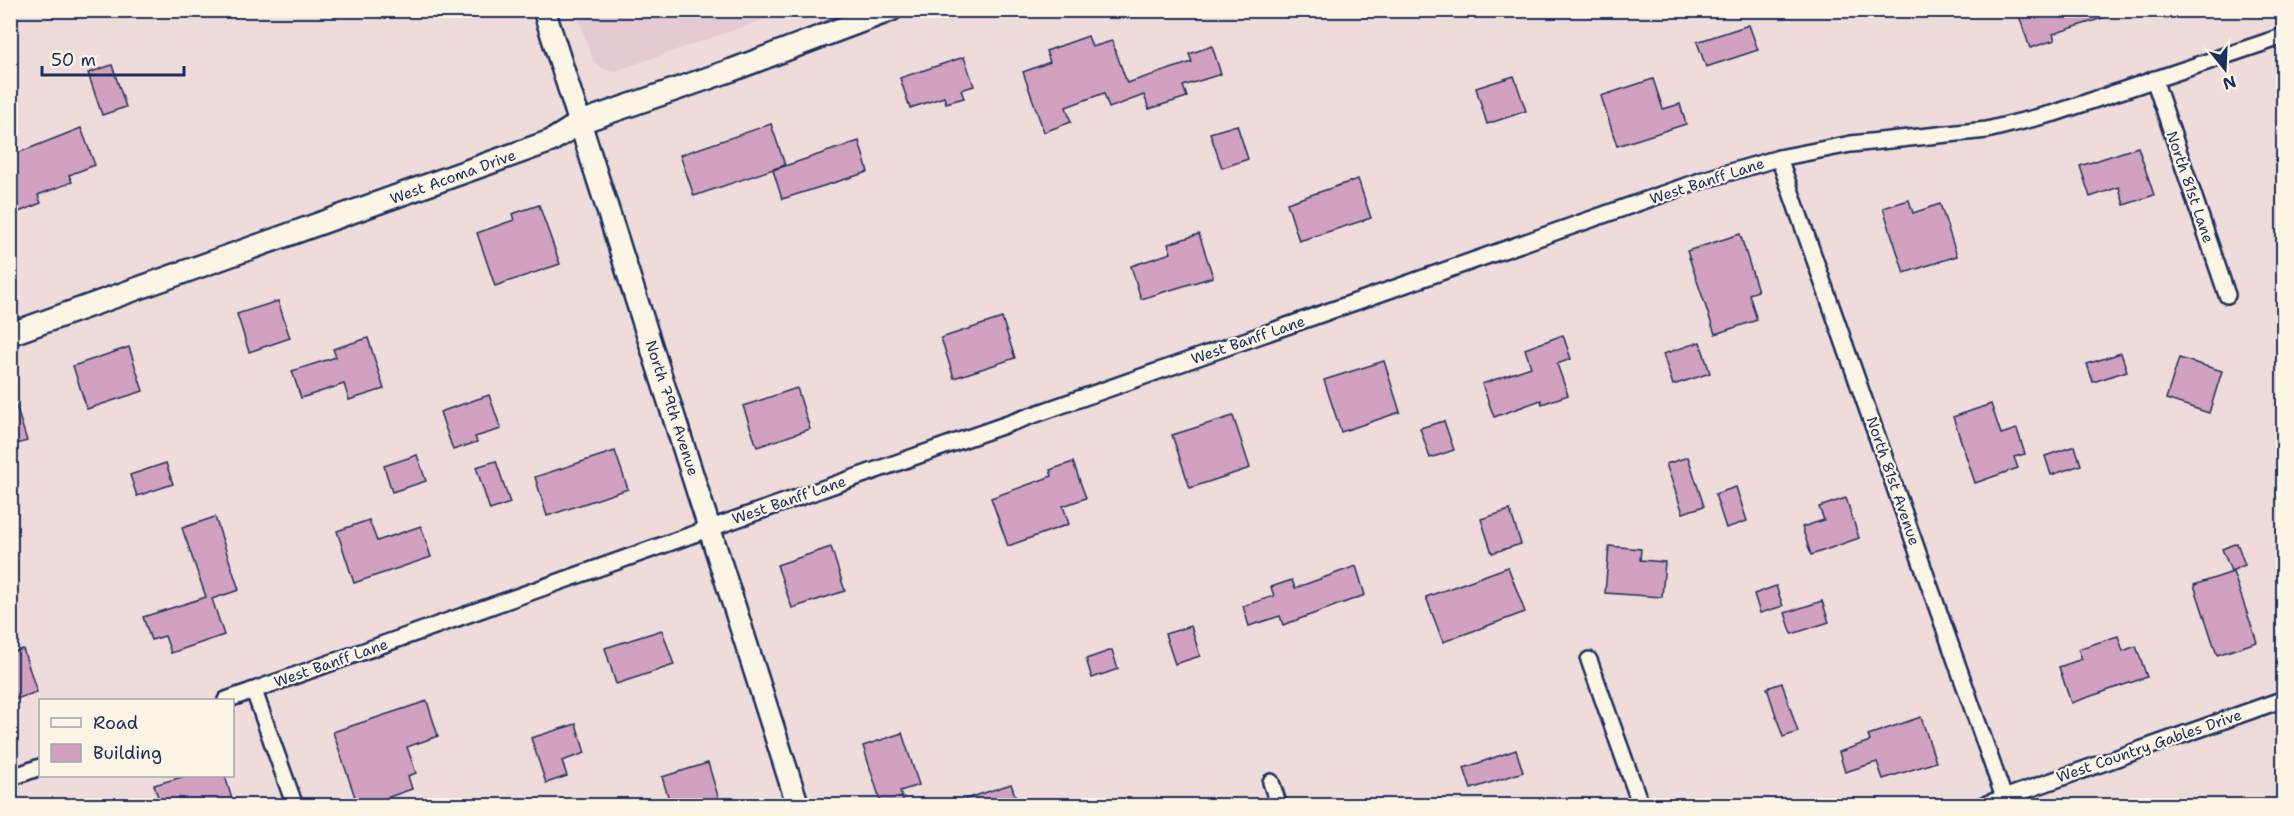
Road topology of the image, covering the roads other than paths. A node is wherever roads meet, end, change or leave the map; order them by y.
1 (544, 10) edge
2 (891, 10) edge
3 (2283, 36) edge
4 (2154, 79) junction
5 (580, 122) junction
6 (1779, 158) junction
7 (2227, 295) dead end
8 (10, 334) edge
9 (711, 528) junction
10 (1589, 660) dead end
11 (254, 691) junction
12 (229, 699) edge
13 (2283, 699) edge
14 (39, 767) edge
15 (10, 778) edge
16 (1271, 782) dead end
17 (2005, 802) edge
18 (295, 806) edge
19 (798, 806) edge
20 (1279, 806) edge
21 (1641, 806) edge
22 (1982, 806) edge

1 - 5 street, North 79th Avenue
2 - 5 street, West Acoma Drive
3 - 4 street, West Banff Lane
4 - 6 street, West Banff Lane
4 - 7 street, North 81st Lane
5 - 8 street, West Acoma Drive
5 - 9 street, North 79th Avenue
6 - 9 street, West Banff Lane
6 - 17 street, North 81st Avenue
9 - 11 street, West Banff Lane
9 - 19 street, North 79th Avenue
10 - 21 street
11 - 12 street, West Banff Lane
11 - 18 street
13 - 17 street, West Country Gables Drive
14 - 15 street
16 - 20 street
17 - 22 street, West Country Gables Drive

